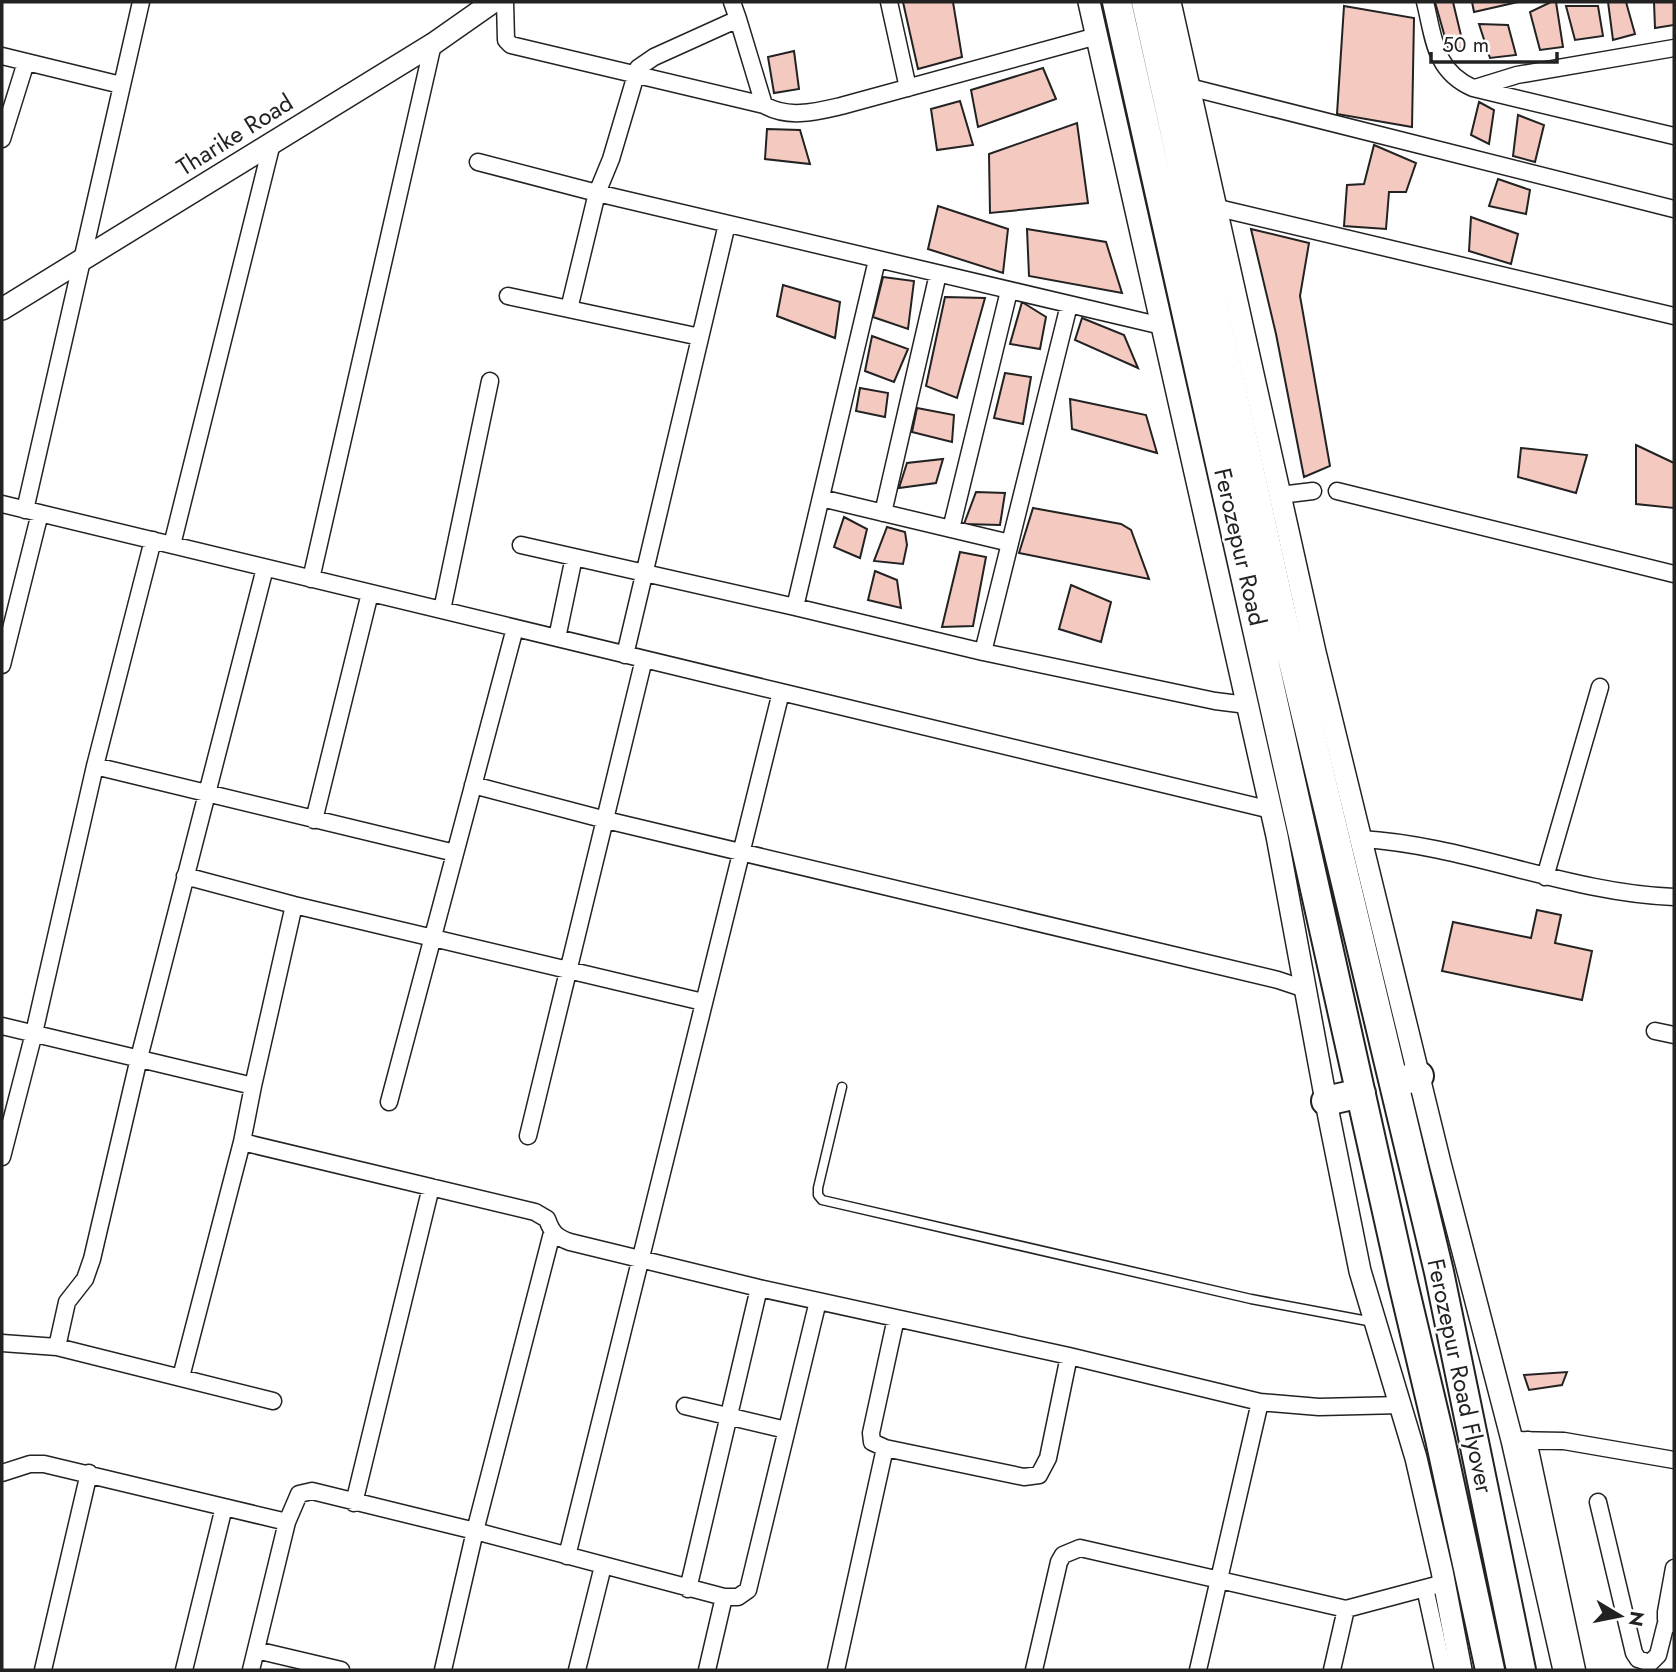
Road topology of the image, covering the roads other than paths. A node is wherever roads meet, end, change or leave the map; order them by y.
1 (141, 2) edge
2 (493, 2) edge
3 (505, 2) edge
4 (732, 2) edge
5 (890, 2) edge
6 (1089, 2) edge
7 (1117, 2) edge
8 (1146, 2) edge
9 (1170, 2) edge
10 (1425, 2) edge
11 (738, 19) junction
12 (1097, 36) junction
13 (433, 44) junction
14 (1674, 48) edge
15 (2, 56) edge
16 (26, 62) junction
17 (636, 73) junction
18 (121, 85) junction
19 (1189, 87) junction
20 (908, 88) junction
21 (1473, 88) junction
22 (764, 105) junction
23 (1674, 136) edge
24 (2, 139) edge
25 (272, 144) junction
26 (478, 162) dead end
27 (597, 193) junction
28 (1214, 208) junction
29 (1674, 209) edge
30 (727, 224) junction
31 (877, 260) junction
32 (80, 261) junction
33 (939, 274) junction
34 (1009, 291) junction
35 (509, 296) dead end
36 (1069, 305) junction
37 (2, 309) edge
38 (569, 309) junction
39 (1674, 316) edge
40 (1162, 326) junction
41 (700, 337) junction
42 (490, 381) dead end
43 (1313, 491) dead end
44 (1337, 491) dead end
45 (1280, 495) junction
46 (821, 498) junction
47 (2, 504) edge
48 (32, 511) junction
49 (883, 513) junction
50 (951, 529) junction
51 (153, 540) junction
52 (1010, 543) junction
53 (172, 545) junction
54 (521, 545) dead end
55 (574, 557) junction
56 (265, 568) junction
57 (645, 573) junction
58 (1674, 574) edge
59 (311, 579) junction
60 (370, 593) junction
61 (795, 607) junction
62 (442, 610) junction
63 (515, 628) junction
64 (557, 638) junction
65 (983, 652) junction
66 (625, 654) junction
67 (644, 659) junction
68 (2, 665) edge
69 (1600, 687) dead end
70 (781, 692) junction
71 (1247, 705) junction
72 (95, 766) junction
73 (473, 785) junction
74 (207, 795) junction
75 (1271, 810) junction
76 (314, 820) junction
77 (606, 820) junction
78 (1361, 839) junction
79 (740, 851) junction
80 (455, 853) junction
81 (185, 876) junction
82 (1545, 877) junction
83 (1674, 897) edge
84 (294, 905) junction
85 (432, 937) junction
86 (569, 970) junction
87 (1305, 989) junction
88 (703, 1002) junction
89 (2, 1026) edge
90 (1655, 1031) dead end
91 (34, 1034) junction
92 (1674, 1035) edge
93 (139, 1058) junction
94 (1406, 1080) junction
95 (253, 1086) junction
96 (842, 1087) dead end
97 (1361, 1093) junction
98 (1326, 1101) junction
99 (389, 1102) dead end
100 (528, 1136) dead end
101 (242, 1142) junction
102 (2, 1157) edge
103 (431, 1187) junction
104 (552, 1233) junction
105 (639, 1260) junction
106 (759, 1288) junction
107 (818, 1301) junction
108 (896, 1318) junction
109 (1376, 1323) junction
110 (2, 1343) edge
111 (57, 1348) junction
112 (1069, 1356) junction
113 (181, 1377) junction
114 (273, 1401) dead end
115 (1260, 1402) junction
116 (1401, 1405) junction
117 (685, 1406) dead end
118 (729, 1415) junction
119 (786, 1430) junction
120 (1520, 1440) junction
121 (885, 1448) junction
122 (1674, 1460) edge
123 (2, 1473) edge
124 (89, 1473) junction
125 (1598, 1502) dead end
126 (354, 1503) junction
127 (224, 1507) junction
128 (287, 1522) junction
129 (475, 1531) junction
130 (567, 1556) junction
131 (603, 1566) junction
132 (1674, 1568) edge
133 (1218, 1581) junction
134 (1435, 1586) junction
135 (688, 1589) junction
136 (724, 1597) junction
137 (1346, 1609) junction
138 (1670, 1622) edge
139 (256, 1650) junction
140 (1657, 1663) edge
141 (43, 1670) edge
142 (184, 1670) edge
143 (251, 1670) edge
144 (341, 1670) edge
145 (443, 1670) edge
146 (577, 1670) edge
147 (707, 1670) edge
148 (836, 1670) edge
149 (1034, 1670) edge
150 (1198, 1670) edge
151 (1332, 1670) edge
152 (1443, 1670) edge
153 (1461, 1670) edge
154 (1490, 1670) edge
155 (1521, 1670) edge
156 (1564, 1670) edge
157 (1577, 1670) edge

1 - 18 street
2 - 13 main road, Tharike Road
3 - 17 street
4 - 11 street
5 - 20 street
6 - 12 main road
7 - 97 highway, Ferozepur Road
8 - 94 highway, Ferozepur Road
9 - 19 main road
10 - 21 street
11 - 17 street
11 - 22 street
12 - 20 street
12 - 40 main road
13 - 25 main road, Tharike Road
13 - 59 street
14 - 21 street
15 - 16 street
16 - 18 street
16 - 24 street
17 - 22 street
17 - 27 street
18 - 32 street
19 - 28 main road
19 - 29 street
20 - 22 street
21 - 23 street
25 - 32 main road, Tharike Road
25 - 53 street
26 - 27 street
27 - 30 street
27 - 38 street
28 - 39 street
28 - 45 main road
30 - 31 street
30 - 41 street
31 - 33 street
31 - 46 street
32 - 37 main road, Tharike Road
32 - 48 street
33 - 34 street
33 - 49 street
34 - 36 street
34 - 50 street
35 - 38 street
36 - 40 street
36 - 52 street
38 - 41 street
40 - 71 main road
41 - 57 street
42 - 62 street
43 - 45 street
44 - 58 street
45 - 78 main road
46 - 49 street
46 - 61 street
47 - 48 street
48 - 51 street
48 - 68 street
49 - 50 street
50 - 52 street
51 - 53 street
51 - 72 street
52 - 65 street
53 - 56 street
54 - 55 street
55 - 57 street
55 - 64 street
56 - 59 street
56 - 74 street
57 - 61 street
57 - 66 street
59 - 60 street
60 - 62 street
60 - 76 street
61 - 65 street
62 - 63 street
63 - 64 street
63 - 73 street
64 - 66 street
65 - 71 street
66 - 67 street
67 - 70 street
67 - 77 street
69 - 82 street
70 - 75 street
70 - 79 street
71 - 75 main road
72 - 74 street
72 - 91 street
73 - 77 street
73 - 80 street
74 - 76 street
74 - 81 street
75 - 87 main road
76 - 80 street
77 - 79 street
77 - 86 street
78 - 82 street
78 - 94 main road
79 - 87 street
79 - 88 street
80 - 85 street
81 - 84 street
81 - 93 street
82 - 83 street
84 - 85 street
84 - 95 street
85 - 86 street
85 - 99 street
86 - 88 street
86 - 100 street
87 - 98 main road
88 - 105 street
89 - 91 street
90 - 92 street
91 - 93 street
91 - 102 street
93 - 95 street
93 - 111 street
94 - 120 main road
94 - 155 highway, Ferozepur Road Flyover
95 - 101 street
96 - 109 lane
97 - 98 highway
97 - 154 highway, Ferozepur Road Flyover
98 - 109 main road
101 - 103 street
101 - 113 street
103 - 104 street
103 - 126 street
104 - 105 street
104 - 129 street
105 - 106 street
105 - 130 street
106 - 107 street
106 - 118 street
107 - 108 street
107 - 119 street
108 - 112 street
108 - 121 street
109 - 116 main road
110 - 111 street
111 - 113 street
112 - 115 street
112 - 121 street
113 - 114 street
115 - 116 street
115 - 133 street
116 - 134 main road
117 - 118 street
118 - 119 street
118 - 135 street
119 - 136 street
120 - 122 street
120 - 156 main road
120 - 157 street
121 - 148 street
123 - 124 street
124 - 127 street
124 - 141 street
125 - 140 street
126 - 128 street
126 - 129 street
127 - 128 street
127 - 142 street
128 - 139 street
129 - 130 street
129 - 145 street
130 - 131 street
131 - 135 street
131 - 146 street
132 - 138 street
133 - 137 street
133 - 149 street
133 - 150 street
134 - 137 street
134 - 152 street
134 - 153 main road
135 - 136 street
136 - 147 street
137 - 151 street
138 - 140 street
139 - 143 street
139 - 144 street

